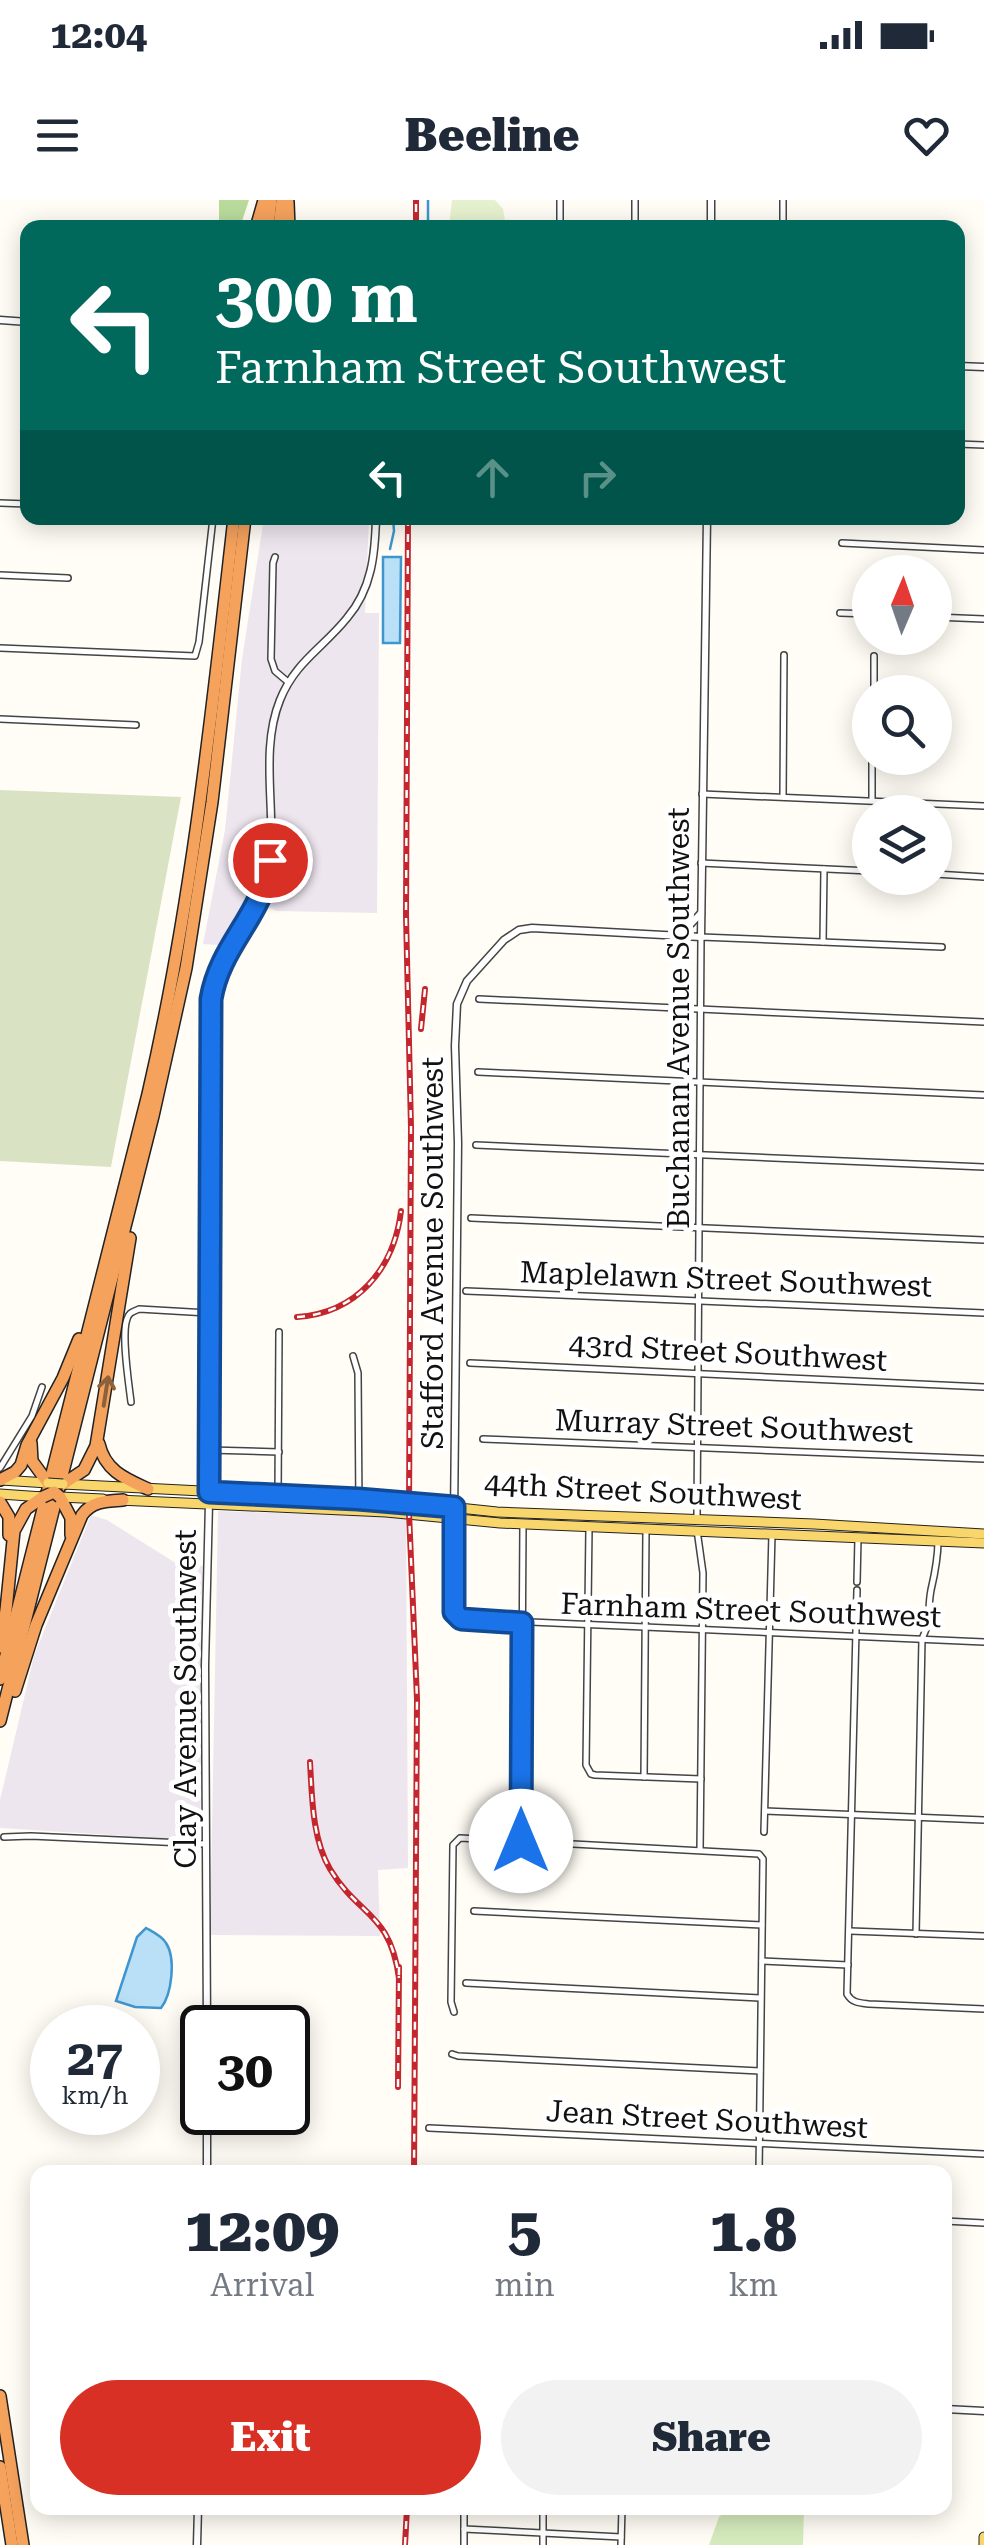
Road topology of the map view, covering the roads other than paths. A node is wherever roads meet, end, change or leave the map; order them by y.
1 (213, 525) edge
2 (230, 525) edge
3 (246, 525) edge
4 (375, 525) edge
5 (707, 525) edge
6 (842, 543) dead end
7 (984, 550) edge
8 (276, 557) dead end
9 (0, 575) edge
10 (68, 578) dead end
11 (840, 612) dead end
12 (852, 613) edge
13 (952, 618) edge
14 (984, 619) edge
15 (0, 648) edge
16 (784, 655) dead end
17 (874, 656) dead end
18 (874, 675) edge
19 (288, 682) junction
20 (0, 719) edge
21 (136, 725) dead end
22 (702, 794) junction
23 (783, 797) junction
24 (852, 800) edge
25 (952, 805) edge
26 (984, 806) edge
27 (701, 863) junction
28 (824, 869) junction
29 (852, 870) edge
30 (952, 875) edge
31 (984, 877) edge
32 (702, 912) junction
33 (672, 935) junction
34 (701, 937) junction
35 (823, 942) junction
36 (942, 947) dead end
37 (480, 998) dead end
38 (700, 1009) junction
39 (984, 1022) edge
40 (478, 1072) dead end
41 (700, 1082) junction
42 (984, 1095) edge
43 (153, 1116) junction
44 (476, 1145) dead end
45 (134, 1152) junction
46 (699, 1155) junction
47 (984, 1167) edge
48 (470, 1218) dead end
49 (699, 1228) junction
50 (984, 1240) edge
51 (466, 1291) dead end
52 (698, 1300) junction
53 (208, 1313) junction
54 (984, 1313) edge
55 (280, 1332) dead end
56 (353, 1356) dead end
57 (470, 1363) dead end
58 (698, 1374) junction
59 (984, 1386) edge
60 (42, 1387) dead end
61 (131, 1402) dead end
62 (100, 1428) junction
63 (483, 1438) dead end
64 (31, 1439) junction
65 (697, 1447) junction
66 (209, 1450) junction
67 (279, 1452) junction
68 (984, 1459) edge
69 (0, 1468) edge
70 (0, 1480) edge
71 (148, 1489) junction
72 (56, 1490) junction
73 (0, 1494) edge
74 (278, 1495) junction
75 (209, 1498) junction
76 (122, 1500) junction
77 (0, 1502) edge
78 (359, 1504) junction
79 (454, 1513) junction
80 (638, 1517) junction
81 (524, 1524) junction
82 (814, 1524) junction
83 (696, 1525) junction
84 (837, 1525) junction
85 (589, 1526) junction
86 (612, 1527) junction
87 (872, 1527) junction
88 (646, 1528) junction
89 (772, 1534) junction
90 (984, 1534) edge
91 (800, 1535) junction
92 (828, 1536) junction
93 (858, 1538) junction
94 (938, 1541) junction
95 (984, 1543) edge
96 (64, 1556) junction
97 (9, 1565) junction
98 (857, 1582) dead end
99 (857, 1590) dead end
100 (456, 1616) joint
101 (522, 1623) junction
102 (587, 1626) junction
103 (644, 1628) junction
104 (701, 1630) junction
105 (769, 1634) junction
106 (856, 1636) junction
107 (922, 1639) junction
108 (984, 1642) edge
109 (0, 1647) edge
110 (0, 1679) edge
111 (0, 1721) edge
112 (0, 1738) edge
113 (644, 1777) junction
114 (701, 1779) junction
115 (765, 1812) junction
116 (852, 1814) junction
117 (919, 1818) junction
118 (984, 1820) edge
119 (764, 1832) dead end
120 (4, 1838) dead end
121 (521, 1841) junction
122 (205, 1844) junction
123 (700, 1850) junction
124 (474, 1911) dead end
125 (762, 1925) junction
126 (850, 1931) junction
127 (916, 1934) junction
128 (984, 1936) edge
129 (762, 1961) junction
130 (848, 1964) junction
131 (466, 1983) dead end
132 (760, 1998) junction
133 (207, 2005) edge
134 (984, 2009) edge
135 (454, 2012) dead end
136 (452, 2054) dead end
137 (760, 2072) junction
138 (428, 2128) dead end
139 (207, 2135) edge
140 (760, 2144) junction
141 (984, 2154) edge
142 (207, 2165) edge
143 (759, 2165) edge
144 (952, 2221) edge
145 (984, 2223) edge
146 (0, 2396) edge
147 (952, 2410) edge
148 (984, 2412) edge
149 (0, 2467) edge
150 (198, 2515) edge
151 (464, 2515) edge
152 (543, 2515) edge
153 (622, 2515) edge
154 (464, 2529) junction
155 (543, 2534) junction
156 (984, 2537) edge
157 (621, 2541) edge
158 (10, 2545) edge
159 (23, 2545) edge
160 (198, 2545) edge
161 (464, 2545) edge
162 (543, 2545) edge
163 (984, 2545) edge

1 - 15 street
2 - 45 highway
3 - 43 highway
4 - 19 street, Clay Avenue Southwest
5 - 22 street, Buchanan Avenue Southwest
6 - 7 street
8 - 19 street
9 - 10 street
11 - 12 street
13 - 14 street
16 - 23 street
17 - 18 street
19 - 53 street, Clay Avenue Southwest
20 - 21 street
22 - 23 street
22 - 27 street, Buchanan Avenue Southwest
23 - 24 street
25 - 26 street
27 - 28 street
27 - 32 street, Buchanan Avenue Southwest
28 - 29 street
28 - 35 street
30 - 31 street
32 - 33 street
32 - 34 street, Buchanan Avenue Southwest
33 - 34 street, Stafford Avenue Southwest
33 - 79 street, Stafford Avenue Southwest
34 - 35 street
34 - 38 street, Buchanan Avenue Southwest
35 - 36 street
37 - 38 street
38 - 39 street
38 - 41 street, Buchanan Avenue Southwest
40 - 41 street
41 - 42 street
41 - 46 street, Buchanan Avenue Southwest
62 -> 43 highway
43 - 111 highway
44 - 46 street
45 - 64 highway
45 - 110 highway
46 - 47 street
46 - 49 street, Buchanan Avenue Southwest
48 - 49 street
49 - 50 street
49 - 52 street, Buchanan Avenue Southwest
51 - 52 street, Maplelawn Street Southwest
52 - 54 street, Maplelawn Street Southwest
52 - 58 street, Buchanan Avenue Southwest
53 - 61 street
53 - 66 street, Clay Avenue Southwest
55 - 67 street
56 - 78 street
57 - 58 street, 43rd Street Southwest
58 - 59 street, 43rd Street Southwest
58 - 65 street, Buchanan Avenue Southwest
60 - 69 street
62 - 71 highway
62 - 72 highway
63 - 65 street, Murray Street Southwest
64 - 70 highway
64 - 72 highway
65 - 68 street, Murray Street Southwest
65 - 83 street, Buchanan Avenue Southwest
66 - 67 street
66 - 75 street, Clay Avenue Southwest
67 - 74 street
70 - 72 main road, 44th Street Southwest
71 - 72 main road, 44th Street Southwest
71 - 75 main road, 44th Street Southwest
72 - 73 main road, 44th Street Southwest
72 - 76 main road, 44th Street Southwest
72 - 96 highway
72 - 97 highway
74 - 75 main road, 44th Street Southwest
74 - 78 main road, 44th Street Southwest
75 - 76 main road, 44th Street Southwest
75 - 78 main road, 44th Street Southwest
75 - 122 street, Clay Avenue Southwest
76 - 96 highway
77 - 97 highway
78 - 79 main road, 44th Street Southwest
79 - 80 main road, 44th Street Southwest
79 - 81 main road, 44th Street Southwest
79 - 100 street, Stafford Avenue Southwest
80 - 83 main road, 44th Street Southwest
80 - 86 main road
81 - 85 main road, 44th Street Southwest
81 - 101 street
82 - 83 main road, 44th Street Southwest
82 - 84 main road, 44th Street Southwest
82 - 91 main road
83 - 88 main road, 44th Street Southwest
83 - 89 main road, 44th Street Southwest
83 - 104 street, Buchanan Avenue Southwest
84 - 87 main road, 44th Street Southwest
84 - 92 main road
85 - 86 main road, 44th Street Southwest
85 - 102 street
86 - 88 main road, 44th Street Southwest
87 - 90 main road, 44th Street Southwest
87 - 93 main road
88 - 103 street
89 - 91 main road, 44th Street Southwest
89 - 105 street
91 - 92 main road, 44th Street Southwest
92 - 93 main road, 44th Street Southwest
93 - 94 main road, 44th Street Southwest
93 - 98 street
94 - 95 main road, 44th Street Southwest
94 - 107 street
96 - 112 highway
97 - 109 highway
99 - 106 street
100 - 101 street, Farnham Street Southwest
101 - 102 street, Farnham Street Southwest
101 - 121 street
102 - 103 street, Farnham Street Southwest
102 - 113 street
103 - 104 street, Farnham Street Southwest
103 - 113 street
104 - 105 street, Farnham Street Southwest
104 - 114 street, Buchanan Avenue Southwest
105 - 106 street, Farnham Street Southwest
105 - 115 street
106 - 107 street, Farnham Street Southwest
106 - 116 street
107 - 108 street, Farnham Street Southwest
107 - 117 street
113 - 114 street
114 - 123 street, Buchanan Avenue Southwest
115 - 116 street
115 - 119 street
116 - 117 street
116 - 126 street
117 - 118 street
117 - 127 street
120 - 122 street
121 - 123 street
121 - 135 street
122 - 133 street, Clay Avenue Southwest
123 - 125 street
124 - 125 street
125 - 129 street
126 - 127 street
126 - 130 street
127 - 128 street
129 - 130 street
129 - 132 street
130 - 134 street
131 - 132 street
132 - 137 street
136 - 137 street
137 - 140 street
138 - 140 street, Jean Street Southwest
139 - 142 street
140 - 141 street, Jean Street Southwest
140 - 143 street
144 - 145 street
146 - 159 highway
147 - 148 street
149 - 158 highway
150 - 160 street
151 - 154 street
152 - 155 street
153 - 157 street
154 - 155 street
154 - 161 street
155 - 157 street
155 - 162 street
156 - 163 main road

